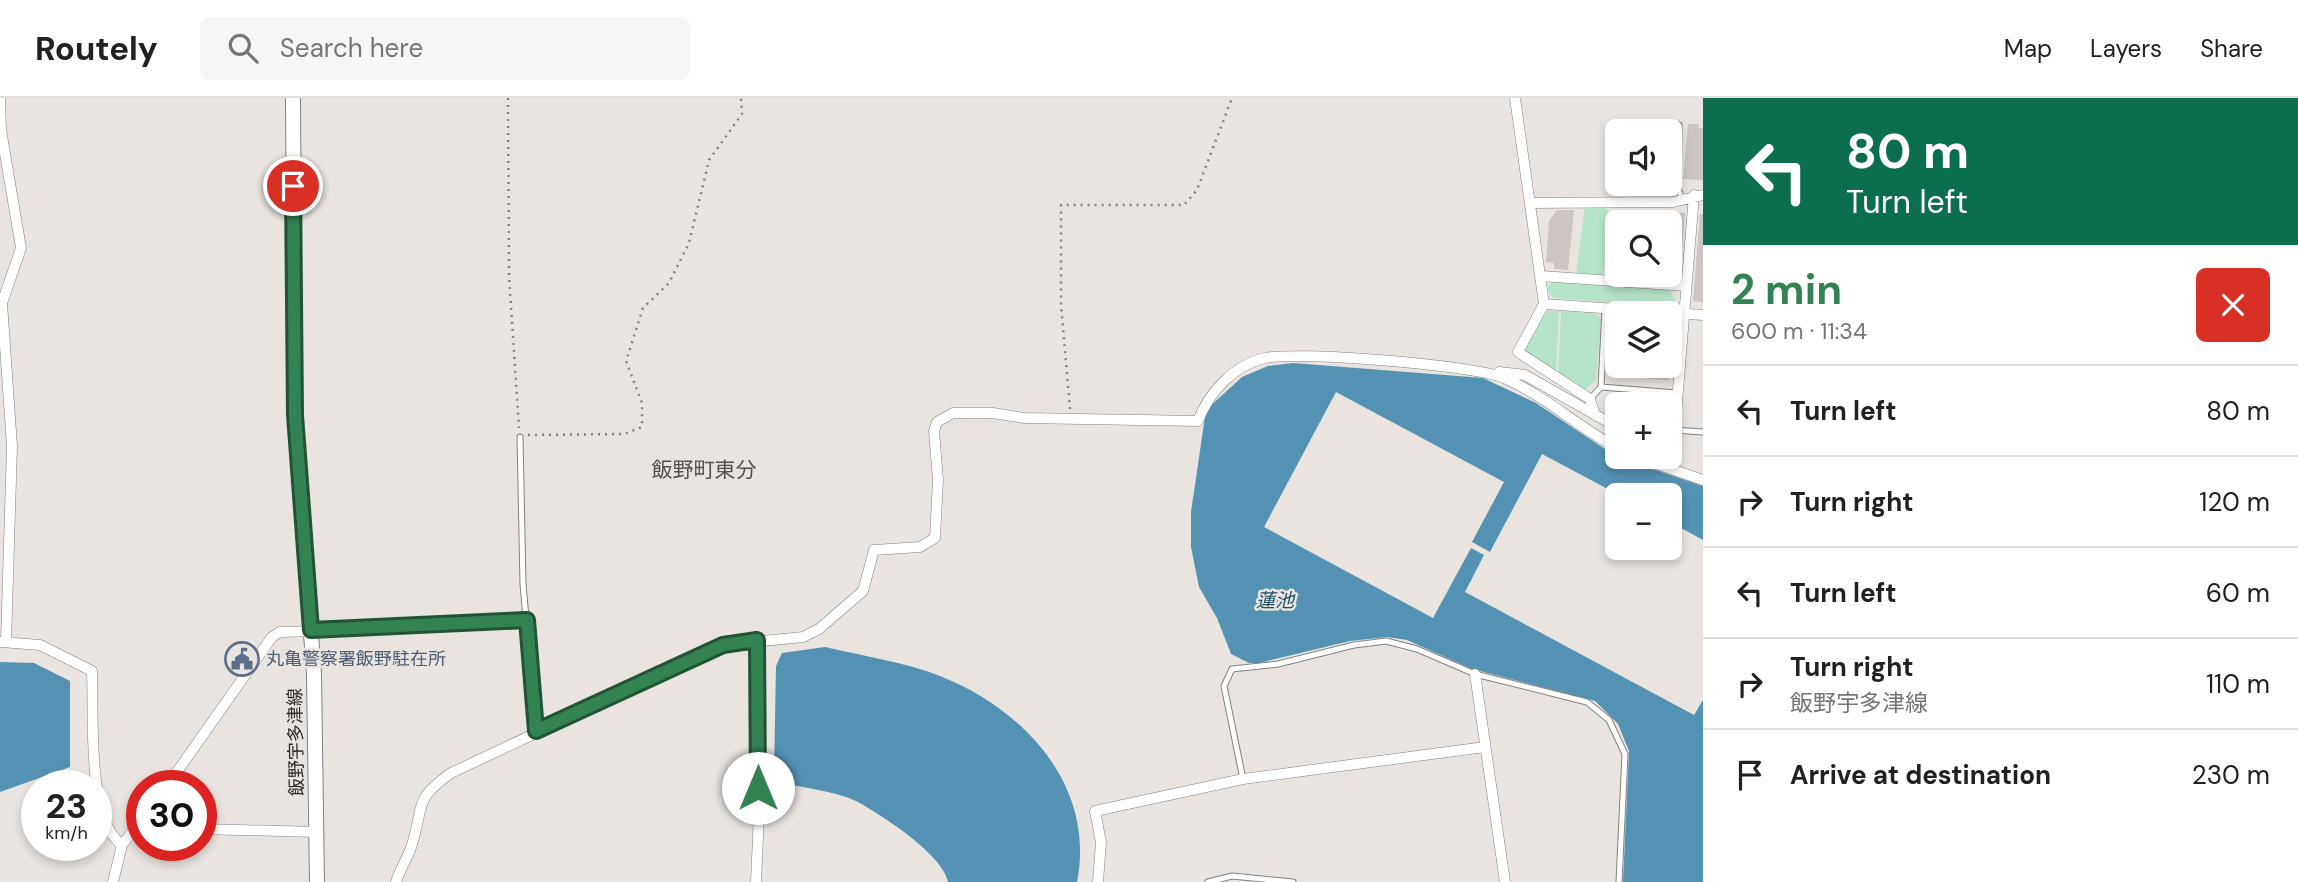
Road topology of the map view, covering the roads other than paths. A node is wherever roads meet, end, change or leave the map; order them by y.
1 (0, 98) edge
2 (1515, 98) edge
3 (296, 100) edge
4 (1699, 195) edge
5 (1682, 198) joint
6 (1530, 202) junction
7 (1541, 276) junction
8 (1686, 286) junction
9 (1544, 304) junction
10 (1605, 309) joint
11 (1684, 313) junction
12 (1703, 315) edge
13 (1486, 371) junction
14 (1601, 387) junction
15 (1664, 392) edge
16 (1677, 392) edge
17 (1590, 399) junction
18 (1595, 415) junction
19 (1605, 420) edge
20 (1682, 431) edge
21 (1703, 432) edge
22 (520, 436) road end
23 (1605, 440) edge
24 (1671, 469) edge
25 (1703, 480) edge
26 (527, 620) junction
27 (316, 631) junction
28 (757, 640) junction
29 (3, 642) edge
30 (1475, 674) junction
31 (536, 731) junction
32 (1485, 747) junction
33 (178, 770) edge
34 (1243, 779) junction
35 (217, 829) edge
36 (317, 832) junction
37 (126, 840) edge
38 (122, 845) junction
39 (113, 882) edge
40 (317, 882) edge
41 (396, 882) edge
42 (756, 882) edge
43 (1098, 882) edge
44 (1208, 882) edge
45 (1293, 882) edge
46 (1506, 882) edge
47 (1619, 882) edge

1 - 29 street
2 - 6 street
3 - 27 main road, 飯野宇多津線
4 - 5 street
4 - 8 street
5 - 6 street
6 - 7 street
7 - 8 street
7 - 9 street
8 - 11 street
9 - 10 street
9 - 17 street
10 - 14 lane
11 - 12 street
11 - 16 street
13 - 18 street
13 - 23 street
13 - 28 street
14 - 15 lane
14 - 17 lane
17 - 18 street
18 - 19 street
20 - 21 lane
22 - 26 lane
24 - 25 street
26 - 27 lane
26 - 31 lane
27 - 33 street
27 - 36 main road, 飯野宇多津線
28 - 31 street
28 - 42 street
29 - 38 street
30 - 32 street
30 - 34 lane
30 - 47 lane
31 - 41 street
32 - 34 street
32 - 46 street
34 - 43 street
35 - 36 street
36 - 40 main road, 飯野宇多津線
37 - 38 street
38 - 39 street
44 - 45 lane

